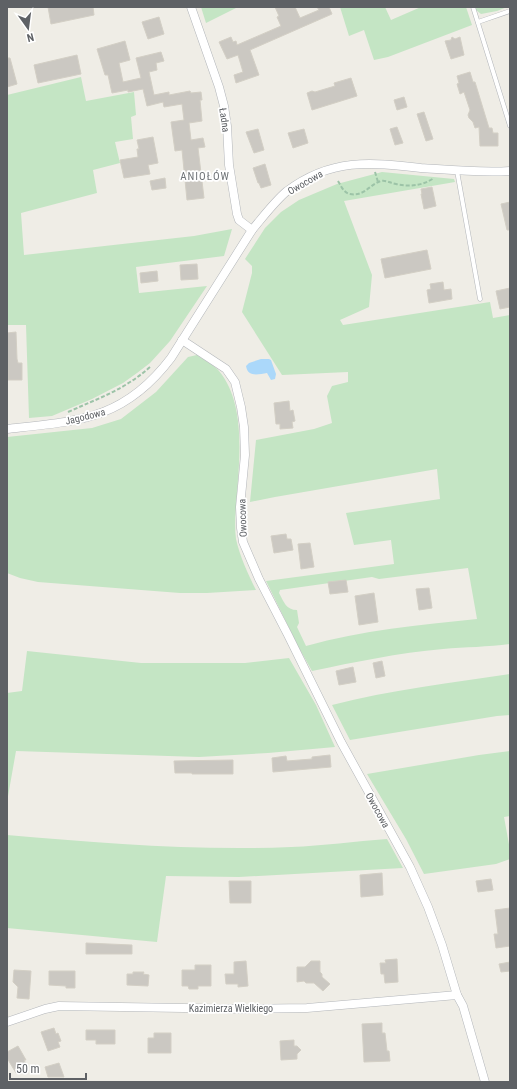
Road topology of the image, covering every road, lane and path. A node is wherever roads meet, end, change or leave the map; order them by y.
1 (192, 7) edge
2 (473, 7) edge
3 (510, 11) edge
4 (478, 22) junction
5 (510, 126) edge
6 (457, 171) junction
7 (510, 171) edge
8 (375, 172) dead end
9 (439, 175) dead end
10 (338, 181) dead end
11 (378, 182) junction
12 (252, 230) junction
13 (480, 300) dead end
14 (182, 340) junction
15 (153, 365) dead end
16 (66, 412) dead end
17 (7, 429) edge
18 (457, 995) junction
19 (7, 1022) edge
20 (485, 1082) edge

1 - 12 street, Ładna
2 - 4 lane
3 - 4 lane
4 - 5 lane
6 - 7 street, Owocowa
6 - 12 street, Owocowa
6 - 13 lane
8 - 11 path
9 - 11 path
10 - 11 path
12 - 14 street, Owocowa
14 - 17 street, Jagodowa
14 - 18 street, Owocowa
15 - 16 path
18 - 19 street, Kazimierza Wielkiego
18 - 20 street, Owocowa

